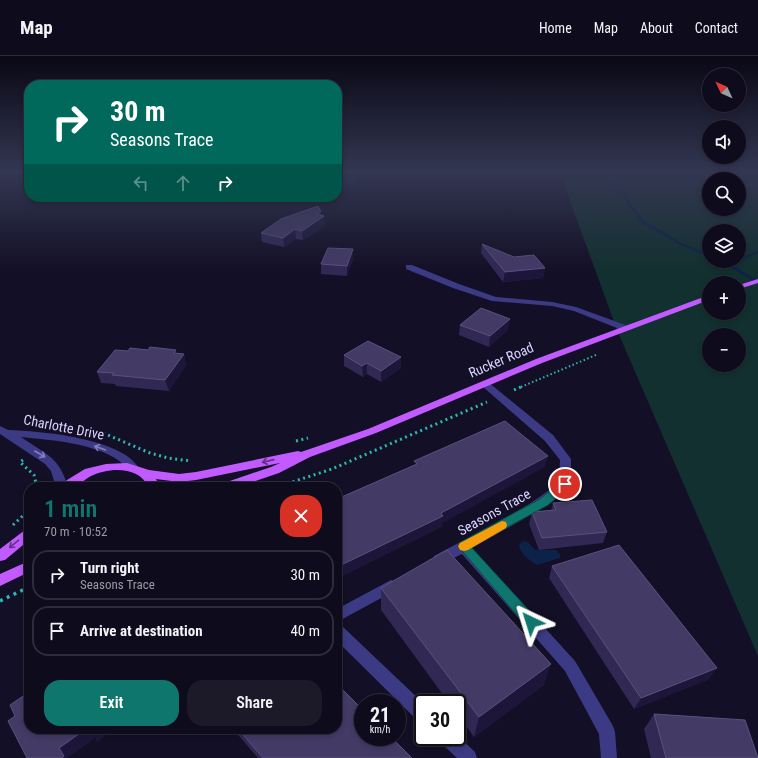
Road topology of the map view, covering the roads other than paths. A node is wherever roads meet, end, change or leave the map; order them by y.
1 (410, 267) dead end
2 (758, 281) edge
3 (746, 285) edge
4 (702, 300) edge
5 (626, 328) junction
6 (485, 384) junction
7 (4, 432) edge
8 (306, 454) junction
9 (133, 468) junction
10 (144, 473) junction
11 (61, 482) edge
12 (72, 482) edge
13 (152, 482) edge
14 (240, 482) edge
15 (24, 537) edge
16 (463, 546) junction
17 (0, 556) edge
18 (430, 564) edge
19 (24, 568) edge
20 (404, 579) edge
21 (0, 580) edge
22 (342, 613) edge
23 (342, 636) edge
24 (414, 705) edge
25 (456, 746) edge
26 (469, 758) edge
27 (609, 758) edge

1 - 5 street
2 - 3 main road
4 - 5 main road, Rucker Road
5 - 6 main road, Rucker Road
6 - 8 main road, Rucker Road
6 - 16 street, Seasons Trace
9 -> 7 street, Charlotte Drive
7 -> 11 street, Charlotte Drive
8 -> 10 main road, Rucker Road
8 - 14 main road, Rucker Road
9 - 10 main road
9 - 12 main road
10 - 13 main road
15 -> 17 main road
16 - 18 street, Seasons Trace
16 - 27 street
19 - 21 main road
20 - 22 street
23 - 24 street
25 - 26 street

